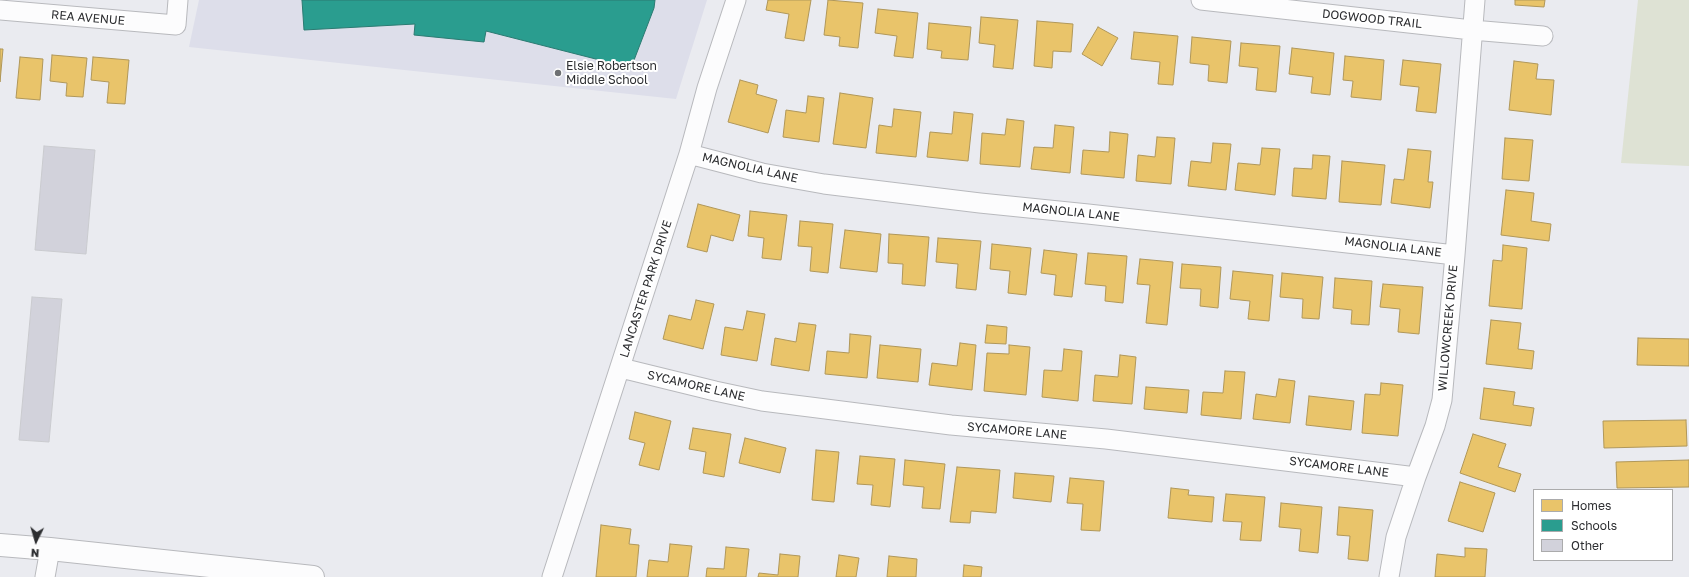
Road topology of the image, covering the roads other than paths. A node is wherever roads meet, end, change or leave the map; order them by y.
1 (178, 0) edge
2 (736, 0) edge
3 (1201, 0) edge
4 (1475, 0) edge
5 (0, 10) edge
6 (1472, 30) junction
7 (1543, 36) dead end
8 (689, 154) junction
9 (1455, 255) junction
10 (621, 368) junction
11 (1416, 477) junction
12 (0, 545) edge
13 (50, 549) junction
14 (45, 577) edge
15 (307, 577) edge
16 (552, 577) edge
17 (1389, 577) edge

1 - 5 street, REA AVENUE
2 - 8 street, LANCASTER PARK DRIVE
3 - 6 street, DOGWOOD TRAIL
4 - 6 street, WILLOWCREEK DRIVE
6 - 7 street, DOGWOOD TRAIL
6 - 9 street, WILLOWCREEK DRIVE
8 - 9 street, MAGNOLIA LANE
8 - 10 street, LANCASTER PARK DRIVE
9 - 11 street, WILLOWCREEK DRIVE
10 - 11 street, SYCAMORE LANE
10 - 16 street, LANCASTER PARK DRIVE
11 - 17 street, WILLOWCREEK DRIVE
12 - 13 main road
13 - 14 street
13 - 15 main road

